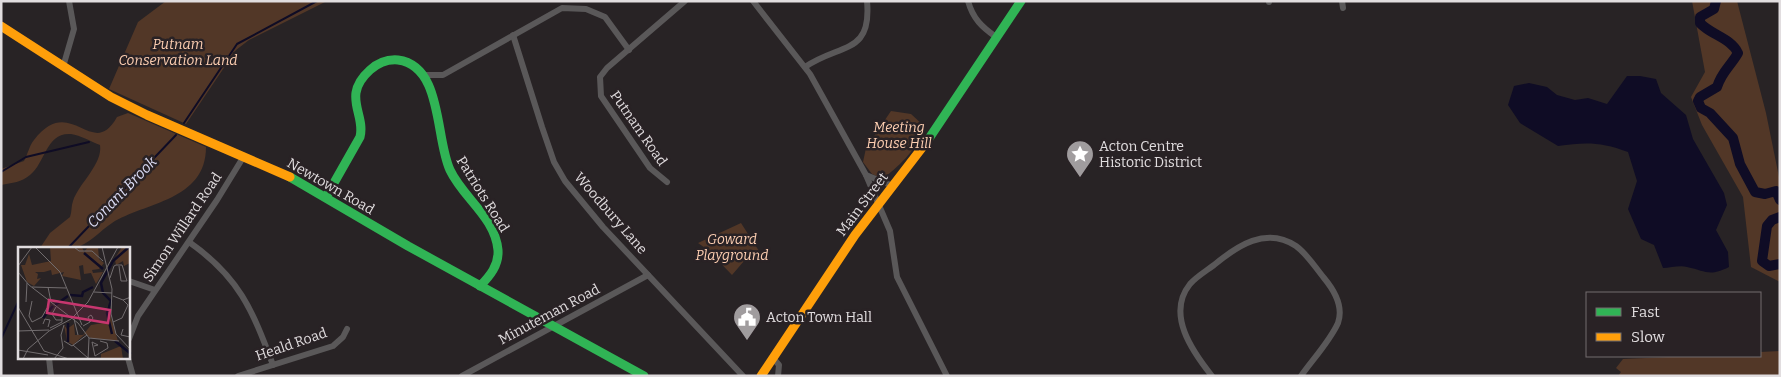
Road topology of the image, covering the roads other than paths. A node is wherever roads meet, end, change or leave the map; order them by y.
1 (69, 1) edge
2 (685, 1) edge
3 (753, 1) edge
4 (867, 1) edge
5 (968, 1) edge
6 (1021, 1) edge
7 (1, 26) edge
8 (513, 35) junction
9 (996, 37) junction
10 (629, 50) junction
11 (63, 66) junction
12 (805, 67) junction
13 (422, 74) junction
14 (244, 156) junction
15 (866, 175) junction
16 (667, 182) dead end
17 (893, 186) junction
18 (326, 197) junction
19 (878, 205) junction
20 (189, 242) junction
21 (648, 274) junction
22 (130, 281) edge
23 (480, 286) junction
24 (155, 290) junction
25 (553, 326) junction
26 (348, 329) dead end
27 (130, 336) edge
28 (773, 358) junction
29 (49, 360) edge
30 (129, 360) edge
31 (273, 365) junction
32 (51, 376) edge
33 (133, 376) edge
34 (238, 376) edge
35 (462, 376) edge
36 (644, 376) edge
37 (743, 376) edge
38 (761, 376) edge
39 (778, 376) edge
40 (947, 376) edge
41 (1212, 376) edge
42 (1301, 376) edge

1 - 11 street
2 - 10 street, Putnam Road
3 - 12 street
4 - 12 street
5 - 9 street
6 - 9 street, Main Street
7 - 11 street, Newtown Road
8 - 10 street
8 - 13 street
8 - 21 street, Woodbury Lane
9 - 17 street, Main Street
10 - 16 street, Putnam Road
11 - 14 street, Newtown Road
12 - 15 street
13 - 18 street
13 - 23 street, Patriots Road
14 - 18 street, Newtown Road
14 - 20 street, Simon Willard Road
15 - 17 street
15 - 19 street
17 - 19 street, Main Street
18 - 23 street, Newtown Road
19 - 28 street, Main Street
19 - 40 street
20 - 24 street, Simon Willard Road
20 - 31 street
21 - 25 street, Minuteman Road
21 - 37 street, Woodbury Lane
22 - 24 street
23 - 25 street, Newtown Road
24 - 27 street, Simon Willard Road
25 - 35 street, Minuteman Road
25 - 36 street, Newtown Road
26 - 31 street, Heald Road
28 - 38 street, Main Street
28 - 39 street
29 - 32 street
30 - 33 street
31 - 34 street, Heald Road
41 - 42 street

